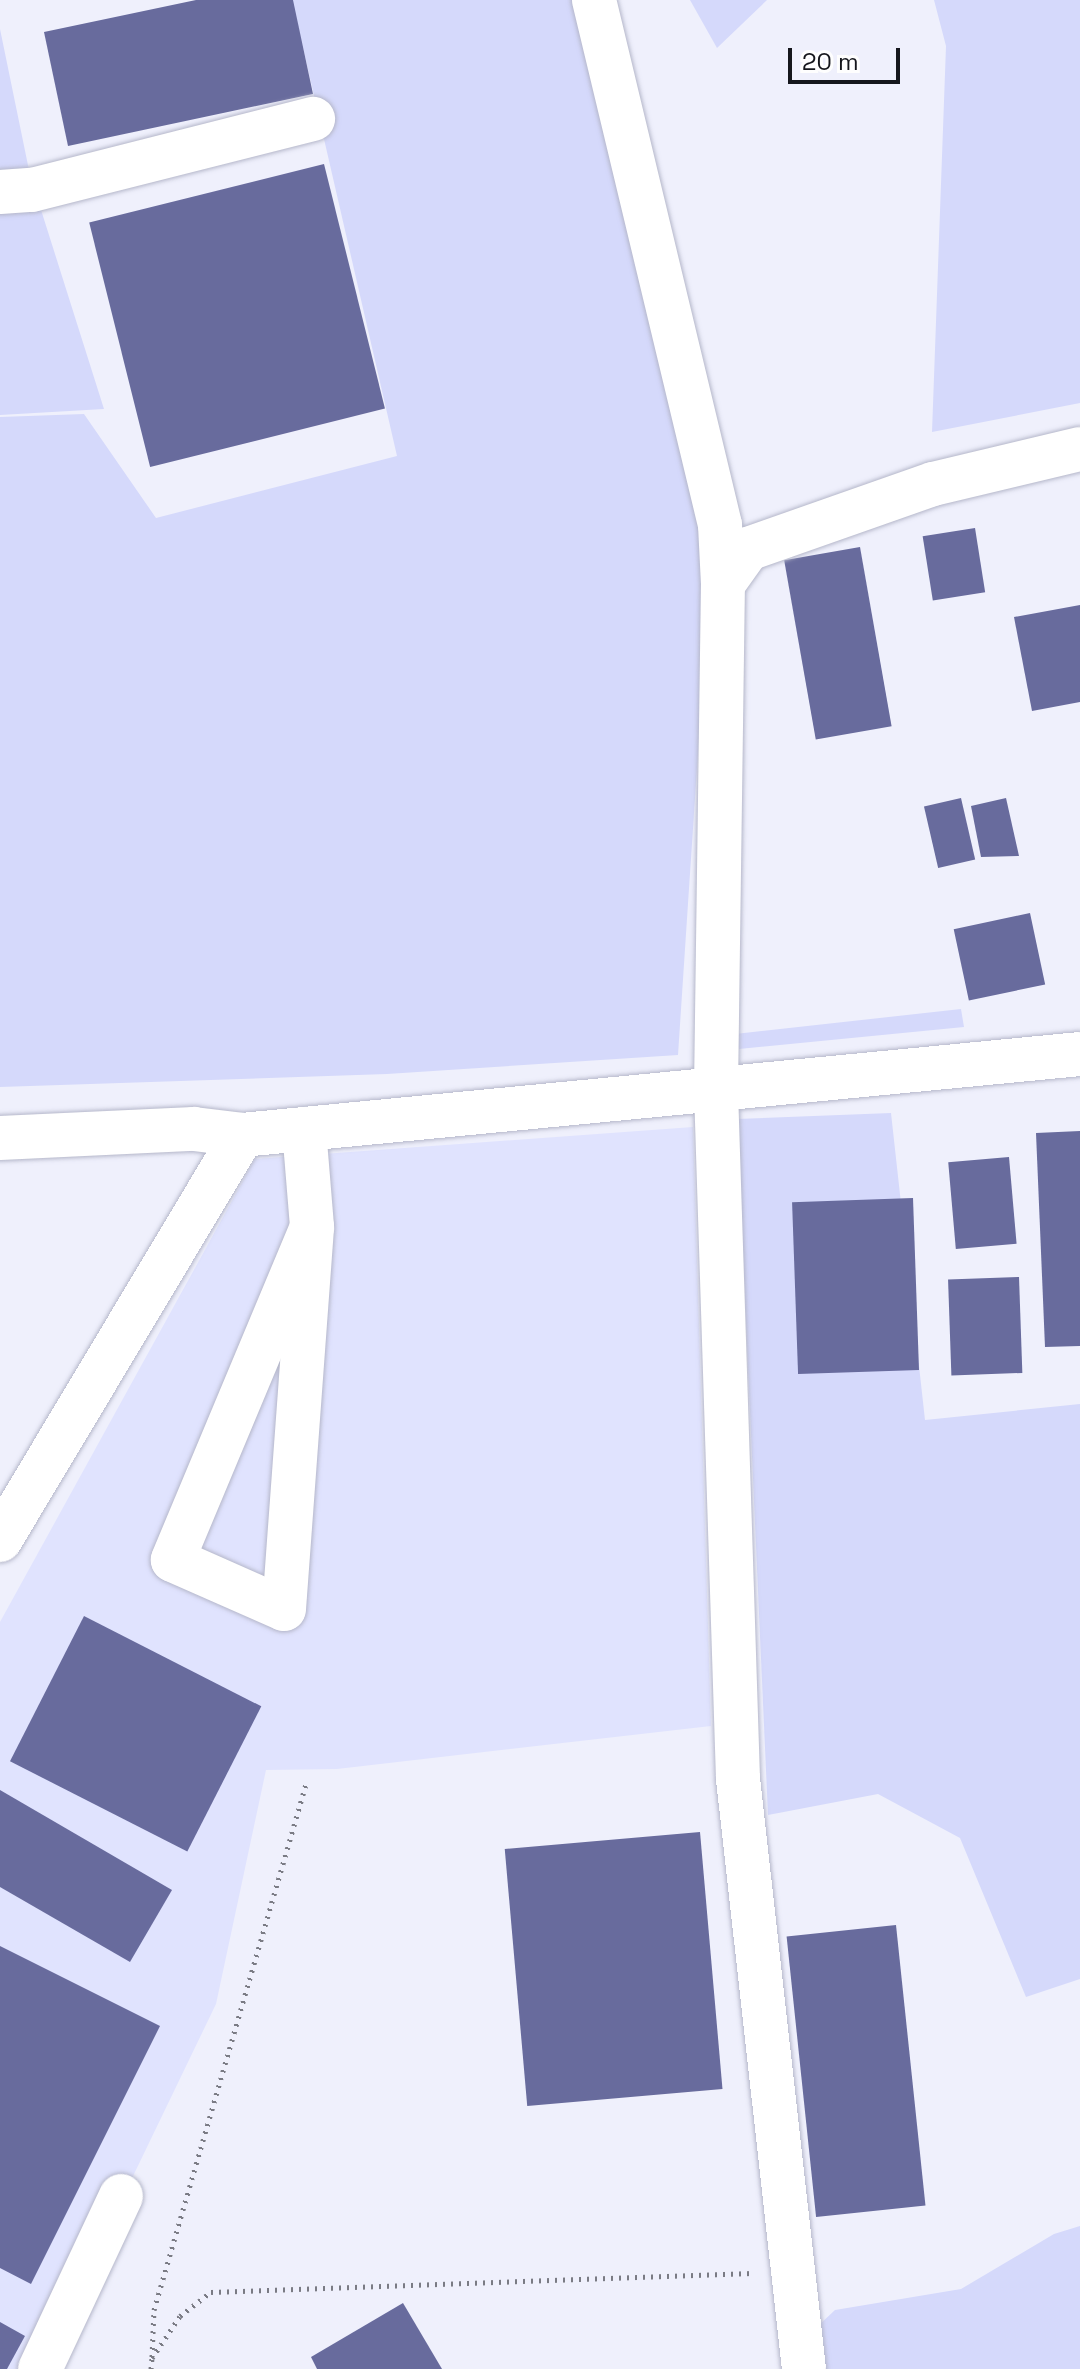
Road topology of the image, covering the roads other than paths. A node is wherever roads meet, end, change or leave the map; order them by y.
1 (594, 0) edge
2 (313, 119) dead end
3 (0, 192) edge
4 (1080, 449) edge
5 (723, 584) junction
6 (1080, 1054) edge
7 (716, 1089) junction
8 (304, 1129) junction
9 (242, 1135) junction
10 (0, 1138) edge
11 (312, 1227) junction
12 (0, 1540) edge
13 (121, 2196) dead end
14 (40, 2369) edge
15 (804, 2369) edge

1 - 5 street
2 - 3 street
4 - 5 street
5 - 7 street
6 - 7 street
7 - 8 street
7 - 15 street
8 - 9 street
8 - 11 street
9 - 10 street
9 - 12 street
11 - 11 street
13 - 14 street

